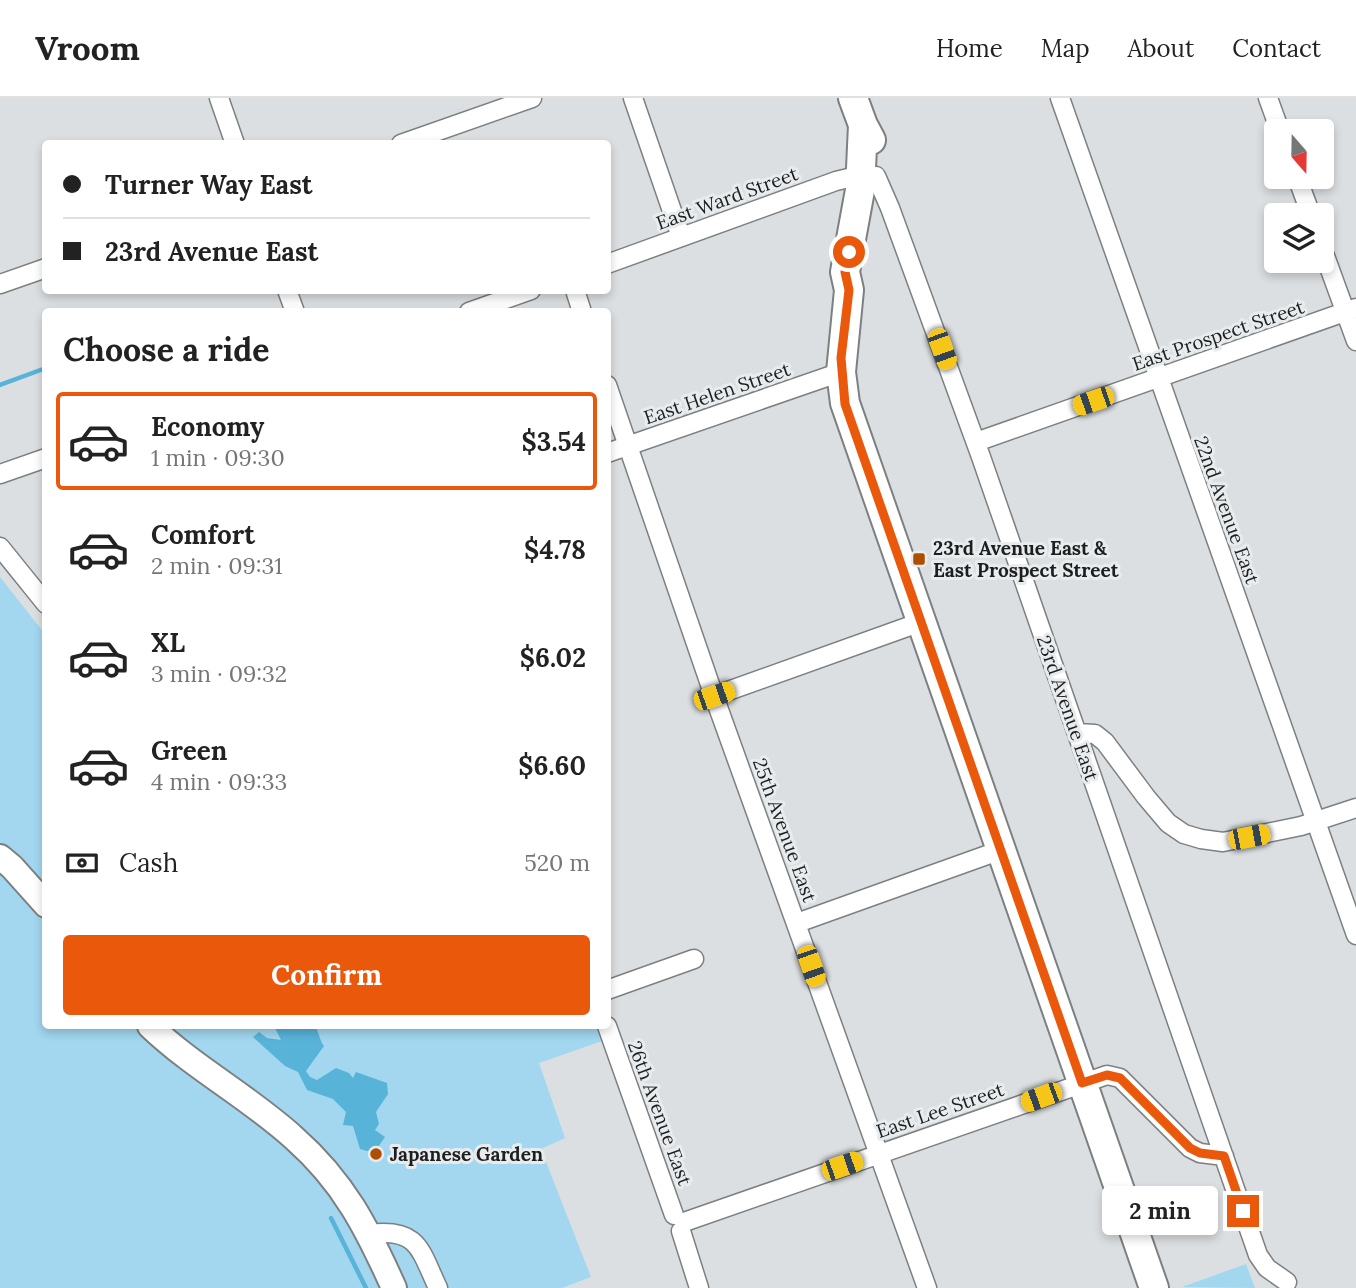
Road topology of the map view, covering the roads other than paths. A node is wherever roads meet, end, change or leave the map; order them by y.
1 (219, 98) edge
2 (532, 98) edge
3 (633, 98) edge
4 (853, 98) edge
5 (1060, 98) edge
6 (1268, 98) edge
7 (1276, 119) edge
8 (234, 140) edge
9 (412, 140) edge
10 (869, 176) junction
11 (681, 237) junction
12 (611, 263) edge
13 (42, 269) edge
14 (1334, 273) edge
15 (0, 284) edge
16 (520, 294) edge
17 (480, 308) edge
18 (1351, 310) edge
19 (1356, 341) edge
20 (841, 372) junction
21 (1158, 378) junction
22 (611, 395) edge
23 (976, 442) junction
24 (629, 446) junction
25 (611, 452) edge
26 (42, 459) edge
27 (0, 474) edge
28 (0, 547) edge
29 (42, 599) edge
30 (921, 622) junction
31 (714, 696) junction
32 (1077, 733) junction
33 (1356, 808) edge
34 (1316, 822) junction
35 (1001, 850) junction
36 (0, 857) edge
37 (42, 900) edge
38 (797, 923) junction
39 (1356, 935) edge
40 (694, 959) dead end
41 (611, 989) edge
42 (154, 1029) edge
43 (608, 1029) edge
44 (1082, 1083) junction
45 (877, 1154) junction
46 (1224, 1156) junction
47 (681, 1222) junction
48 (370, 1234) junction
49 (1287, 1282) dead end
50 (394, 1288) edge
51 (438, 1288) edge
52 (699, 1288) edge
53 (927, 1288) edge
54 (1154, 1288) edge

1 - 8 street
2 - 9 street
3 - 11 street
4 - 10 main road, 23rd Avenue East
5 - 21 street, 22nd Avenue East
6 - 7 street
10 - 11 street, East Ward Street
10 - 20 main road
10 - 23 street, 23rd Avenue East
11 - 12 street, East Ward Street
13 - 15 street
14 - 18 street
16 - 17 street
18 - 19 street
18 - 21 street, East Prospect Street
20 - 24 street, East Helen Street
20 - 30 main road
21 - 23 street, East Prospect Street
21 - 34 street, 22nd Avenue East
22 - 24 street, 25th Avenue East
23 - 32 street, 23rd Avenue East
24 - 25 street, East Helen Street
24 - 31 street, 25th Avenue East
26 - 27 street
28 - 29 street
30 - 31 street
30 - 35 main road
31 - 38 street, 25th Avenue East
32 - 34 street
32 - 46 street, 23rd Avenue East
33 - 34 street
34 - 39 street, 22nd Avenue East
35 - 38 street
35 - 44 main road
36 - 37 main road
38 - 45 street, 25th Avenue East
40 - 41 street
42 - 48 main road
43 - 47 street, 26th Avenue East
44 - 45 street, East Lee Street
44 - 46 street, East Lee Street
44 - 54 main road
45 - 47 street, East Lee Street
45 - 53 street, 25th Avenue East
46 - 49 street, 23rd Avenue East
47 - 52 street, 26th Avenue East
48 - 50 main road
48 - 51 street

